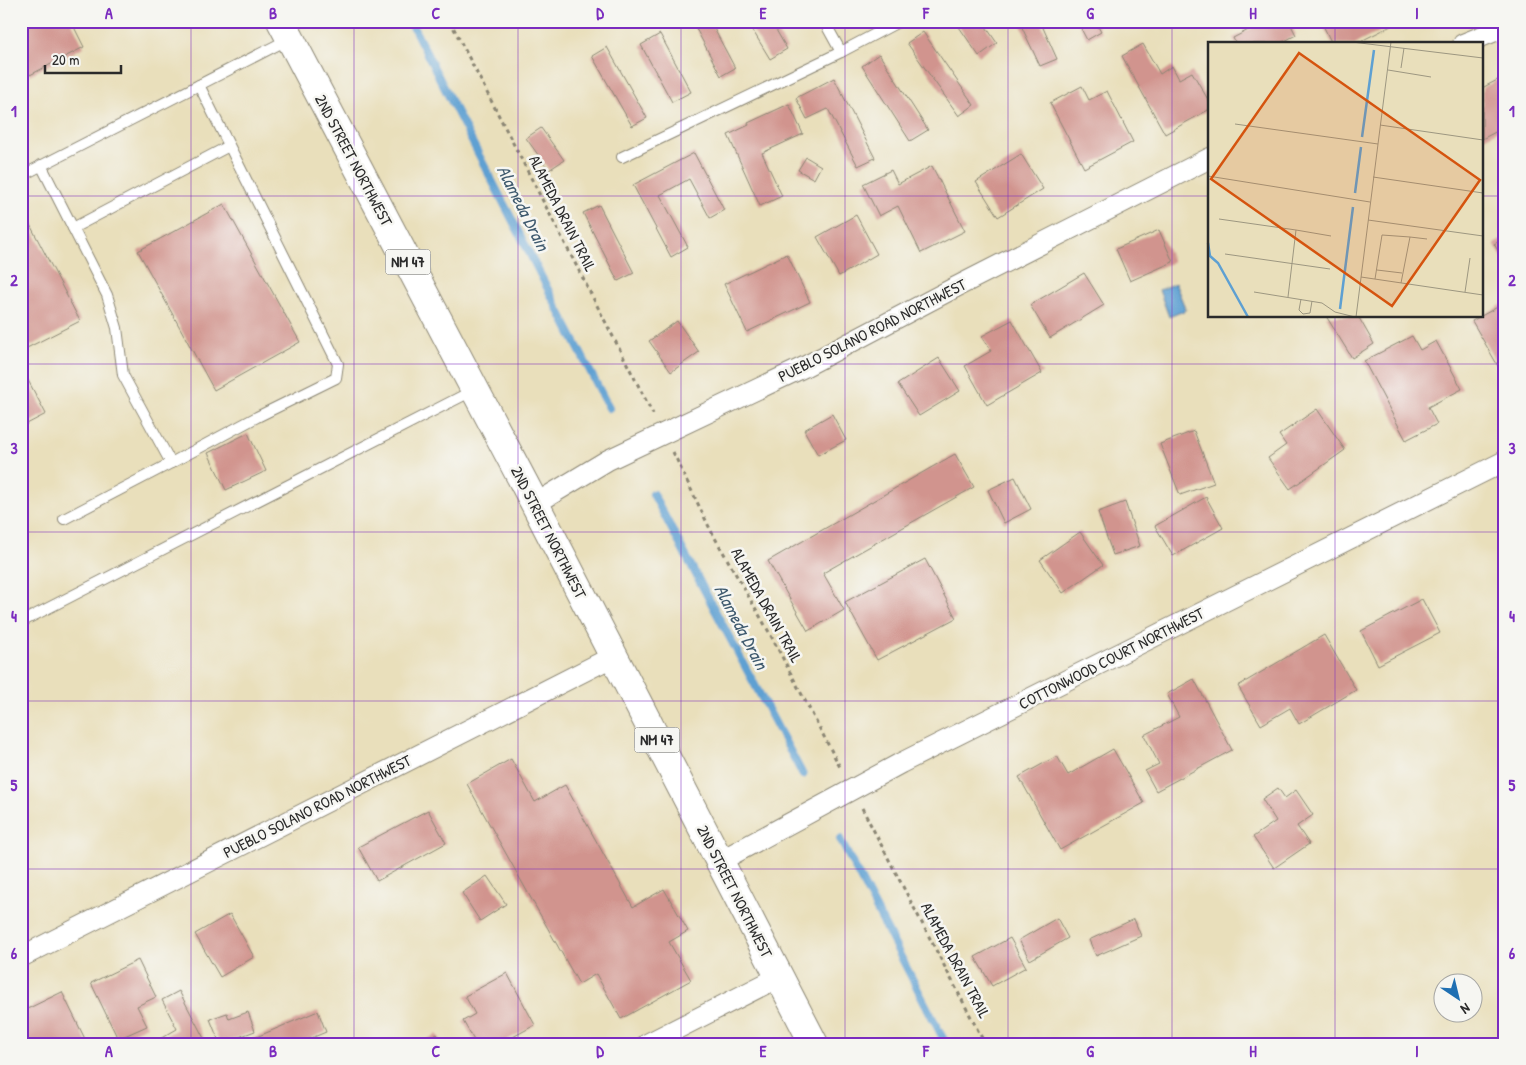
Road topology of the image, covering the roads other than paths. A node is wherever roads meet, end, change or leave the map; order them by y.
1 (824, 21) edge
2 (900, 21) edge
3 (1505, 27) edge
4 (285, 30) edge
5 (1468, 42) edge
6 (841, 52) junction
7 (199, 85) junction
8 (230, 146) junction
9 (622, 157) dead end
10 (1208, 159) edge
11 (41, 165) junction
12 (21, 176) edge
13 (73, 228) junction
14 (475, 389) junction
15 (1505, 461) edge
16 (171, 462) junction
17 (535, 504) junction
18 (64, 519) dead end
19 (21, 622) edge
20 (614, 656) junction
21 (720, 861) junction
22 (21, 956) edge
23 (779, 977) junction
24 (648, 1044) edge
25 (814, 1044) edge

1 - 6 lane
2 - 6 lane
3 - 5 street
4 - 7 lane
4 - 14 main road, 2ND STREET NORTHWEST / NM 47
6 - 9 lane
7 - 8 lane
7 - 11 lane
8 - 13 lane
8 - 16 lane
10 - 17 street, PUEBLO SOLANO ROAD NORTHWEST
11 - 12 lane
11 - 13 lane
13 - 16 lane
14 - 17 main road, 2ND STREET NORTHWEST / NM 47
14 - 19 lane
15 - 21 street, COTTONWOOD COURT NORTHWEST
16 - 18 lane
17 - 20 main road, 2ND STREET NORTHWEST / NM 47
20 - 21 main road, 2ND STREET NORTHWEST / NM 47
20 - 22 street, PUEBLO SOLANO ROAD NORTHWEST
21 - 23 main road, 2ND STREET NORTHWEST / NM 47
23 - 24 street
23 - 25 main road, 2ND STREET NORTHWEST / NM 47

